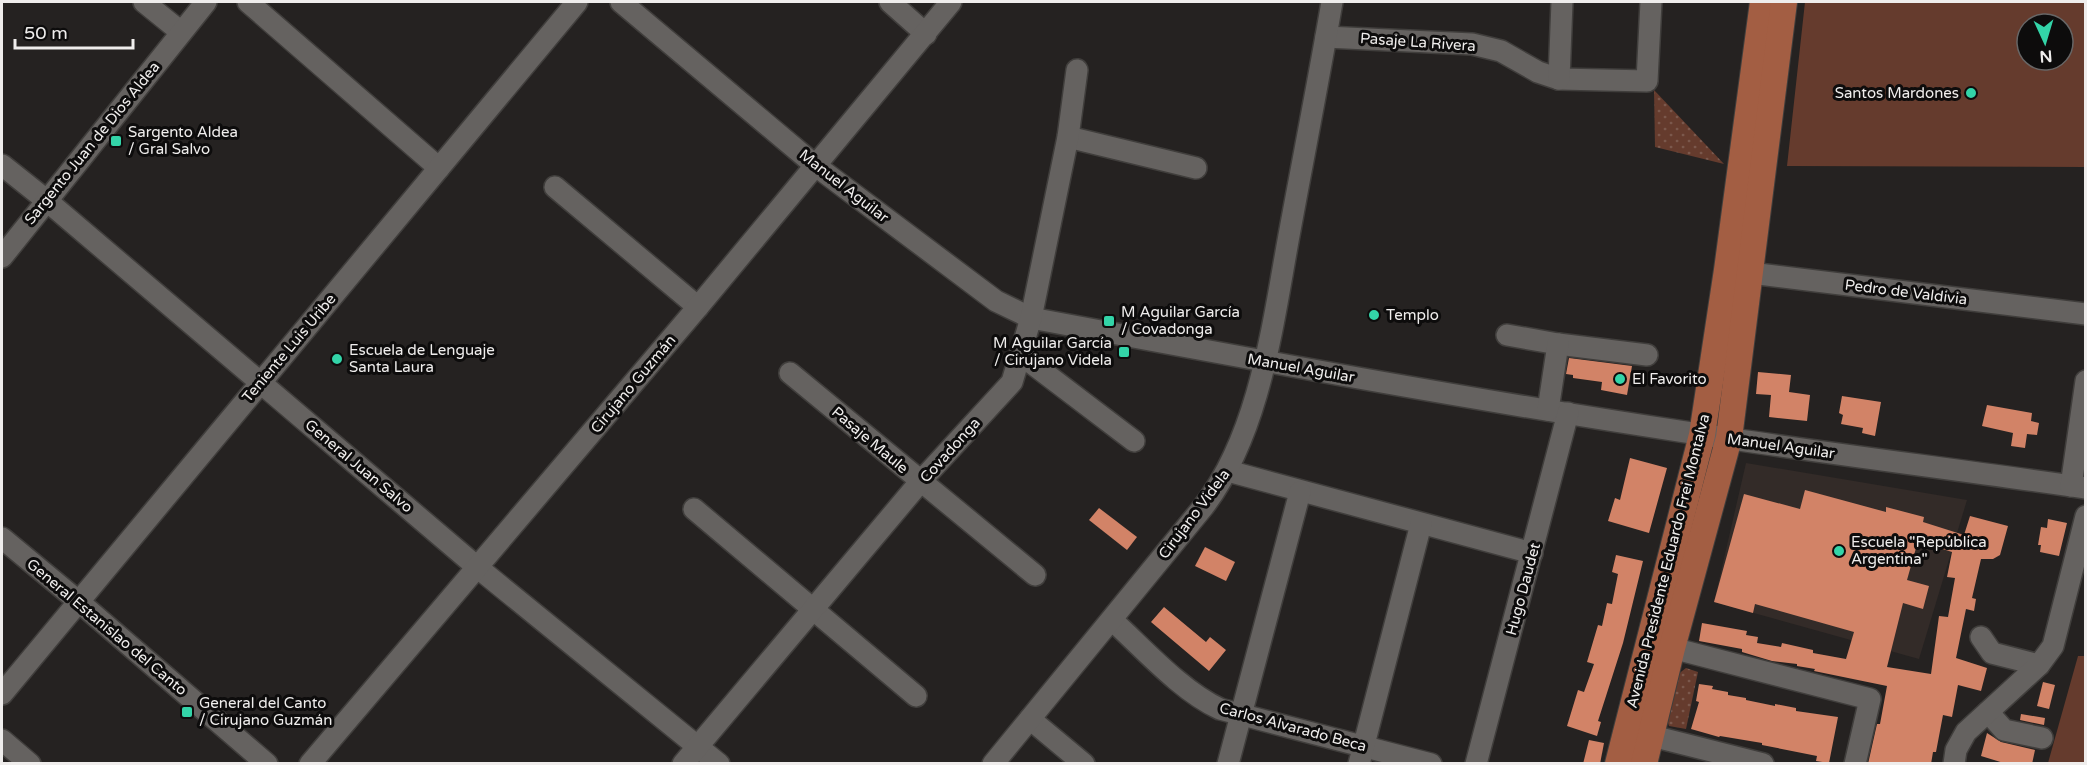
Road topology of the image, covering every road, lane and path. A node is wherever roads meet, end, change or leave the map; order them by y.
1 (144, 2) edge
2 (206, 2) edge
3 (248, 2) edge
4 (577, 2) edge
5 (621, 2) edge
6 (890, 2) edge
7 (951, 2) edge
8 (1332, 2) edge
9 (1562, 2) edge
10 (1651, 2) edge
11 (1784, 2) edge
12 (1761, 8) edge
13 (182, 32) junction
14 (926, 34) junction
15 (1326, 37) junction
16 (1077, 70) dead end
17 (1559, 79) junction
18 (1068, 137) junction
19 (2, 165) edge
20 (816, 166) junction
21 (439, 168) junction
22 (1196, 168) dead end
23 (555, 187) dead end
24 (46, 200) junction
25 (2, 257) edge
26 (1739, 272) junction
27 (698, 307) junction
28 (2085, 314) edge
29 (1031, 318) junction
30 (1507, 335) dead end
31 (1558, 344) junction
32 (1021, 355) junction
33 (1647, 355) dead end
34 (1265, 362) junction
35 (790, 373) dead end
36 (2085, 381) edge
37 (260, 382) junction
38 (1558, 412) junction
39 (1702, 435) junction
40 (1728, 438) junction
41 (1134, 441) dead end
42 (1228, 471) junction
43 (920, 482) junction
44 (2078, 487) edge
45 (1300, 492) junction
46 (694, 508) dead end
47 (2085, 516) edge
48 (1421, 524) junction
49 (2, 538) edge
50 (1532, 553) junction
51 (477, 567) junction
52 (1035, 574) dead end
53 (78, 601) junction
54 (813, 609) junction
55 (1112, 620) junction
56 (1981, 637) dead end
57 (1672, 648) junction
58 (2039, 665) junction
59 (2, 694) edge
60 (916, 696) dead end
61 (1988, 712) junction
62 (1241, 714) junction
63 (1030, 719) junction
64 (1652, 736) junction
65 (2042, 738) dead end
66 (2, 740) edge
67 (698, 745) junction
68 (1361, 755) edge
69 (30, 764) edge
70 (267, 764) edge
71 (310, 764) edge
72 (683, 764) edge
73 (719, 764) edge
74 (993, 764) edge
75 (1084, 764) edge
76 (1228, 764) edge
77 (1431, 764) edge
78 (1476, 764) edge
79 (1618, 764) edge
80 (1644, 764) edge
81 (1763, 764) edge
82 (1855, 764) edge
83 (1954, 764) edge

1 - 13 street
2 - 13 street, Sargento Juan de Dios Aldea
3 - 21 street
4 - 21 street, Teniente Luis Uribe
5 - 20 street, Manuel Aguilar
6 - 14 street
7 - 14 street, Cirujano Guzmán
8 - 15 street, Cirujano Videla
9 - 17 street
10 - 17 street, Pasaje La Rivera
11 - 26 main road, Avenida Presidente Eduardo Frei Montalva
12 - 26 main road, Avenida Presidente Eduardo Frei Montalva
13 - 24 street, Sargento Juan de Dios Aldea
14 - 20 street, Cirujano Guzmán
15 - 17 street, Pasaje La Rivera
15 - 34 street, Cirujano Videla
16 - 18 street, Covadonga
18 - 22 street
18 - 29 street, Covadonga
19 - 24 street, General Juan Salvo
20 - 27 street, Cirujano Guzmán
20 - 29 street, Manuel Aguilar
21 - 37 street, Teniente Luis Uribe
23 - 27 street
24 - 25 street, Sargento Juan de Dios Aldea
24 - 37 street, General Juan Salvo
26 - 28 street, Pedro de Valdivia
26 - 39 main road, Avenida Presidente Eduardo Frei Montalva
26 - 40 main road, Avenida Presidente Eduardo Frei Montalva
27 - 51 street, Cirujano Guzmán
29 - 32 street, Covadonga
29 - 34 street, Manuel Aguilar
30 - 31 street
31 - 33 street
31 - 38 street, Hugo Daudet
32 - 41 street
32 - 43 street, Covadonga
34 - 38 street, Manuel Aguilar
34 - 42 street, Cirujano Videla
35 - 43 street, Pasaje Maule
36 - 44 street
37 - 51 street, General Juan Salvo
37 - 53 street, Teniente Luis Uribe
38 - 39 street, Manuel Aguilar
38 - 50 street, Hugo Daudet
39 - 40 street, Manuel Aguilar
39 - 79 main road, Avenida Presidente Eduardo Frei Montalva
40 - 44 street, Manuel Aguilar
40 - 57 main road, Avenida Presidente Eduardo Frei Montalva
42 - 45 street
42 - 55 street, Cirujano Videla
43 - 52 street, Pasaje Maule
43 - 54 street, Covadonga
45 - 48 street
45 - 62 street
46 - 54 street
47 - 58 street
48 - 50 street
48 - 68 street
49 - 53 street, General Estanislao del Canto
50 - 78 street, Hugo Daudet
51 - 67 street, General Juan Salvo
51 - 71 street, Cirujano Guzmán
53 - 59 street, Teniente Luis Uribe
53 - 70 street, General Estanislao del Canto
54 - 60 street
54 - 67 street, Covadonga
55 - 62 street, Carlos Alvarado Beca
55 - 63 street, Cirujano Videla
56 - 58 street
57 - 64 main road, Avenida Presidente Eduardo Frei Montalva
57 - 82 street
58 - 61 street
61 - 65 street
61 - 83 street
62 - 68 street, Carlos Alvarado Beca
62 - 76 street
63 - 74 street, Cirujano Videla
63 - 75 street
64 - 80 main road, Avenida Presidente Eduardo Frei Montalva
64 - 81 street
66 - 69 street
67 - 72 street, Covadonga
67 - 73 street, General Juan Salvo
68 - 77 street, Carlos Alvarado Beca

